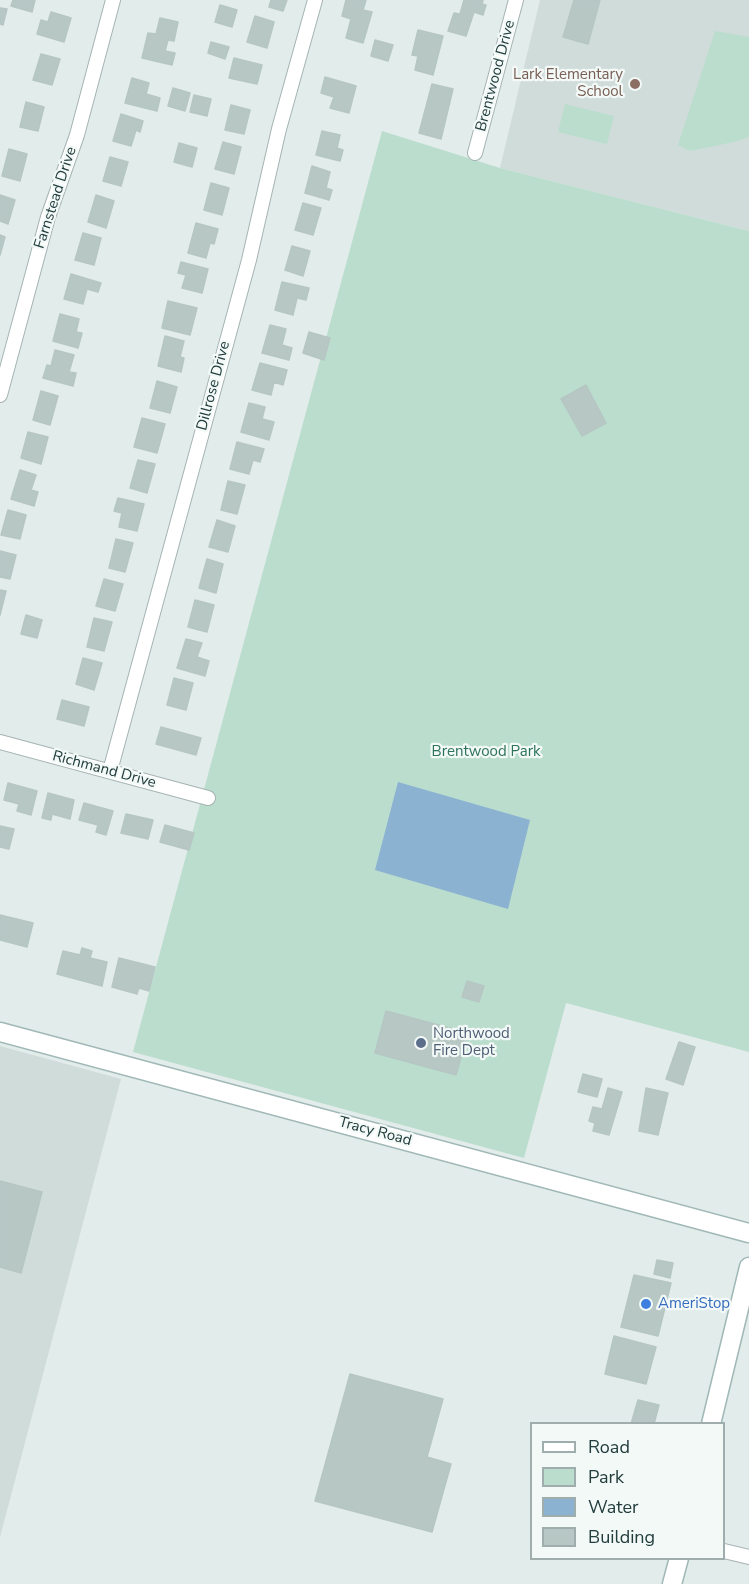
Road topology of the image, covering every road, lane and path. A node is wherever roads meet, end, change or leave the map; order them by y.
1 (113, 0) edge
2 (315, 0) edge
3 (516, 0) edge
4 (475, 153) dead end
5 (6, 348) edge
6 (0, 396) edge
7 (0, 742) edge
8 (110, 771) junction
9 (208, 798) dead end
10 (0, 1032) edge
11 (749, 1233) edge
12 (749, 1267) edge
13 (711, 1422) edge
14 (725, 1551) edge
15 (749, 1557) edge
16 (678, 1560) edge
17 (672, 1584) edge

1 - 5 street, Farnstead Drive
2 - 8 street, Dillrose Drive
3 - 4 street, Brentwood Drive
5 - 6 street, Farnstead Drive
7 - 8 street, Richmand Drive
8 - 9 street, Richmand Drive
10 - 11 street, Tracy Road
12 - 13 street
14 - 15 street
16 - 17 street

